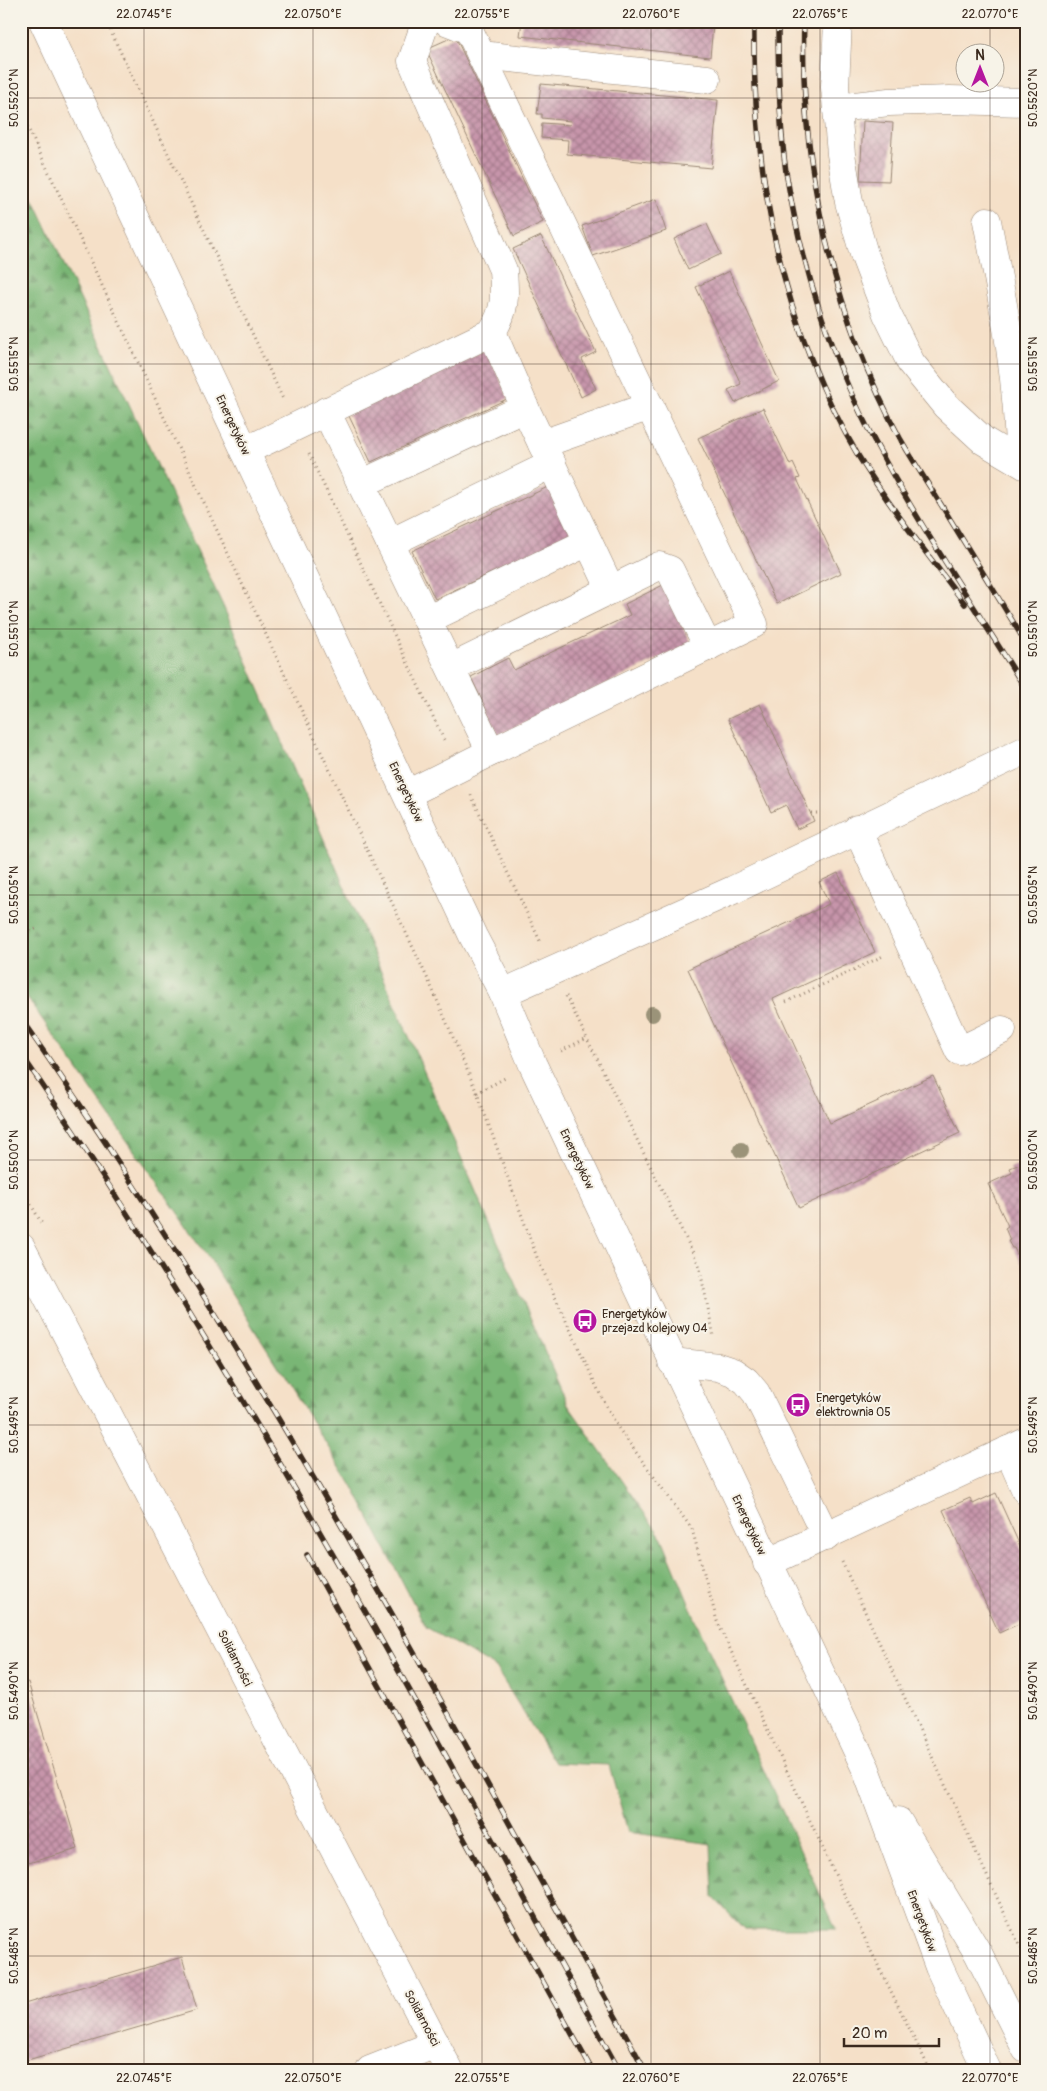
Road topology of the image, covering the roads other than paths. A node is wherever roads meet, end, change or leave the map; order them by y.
1 (43, 21) edge
2 (426, 21) edge
3 (446, 21) edge
4 (838, 21) edge
5 (481, 55) junction
6 (706, 78) dead end
7 (1026, 102) edge
8 (837, 108) junction
9 (987, 221) dead end
10 (492, 332) junction
11 (650, 406) junction
12 (524, 408) junction
13 (326, 411) junction
14 (245, 451) junction
15 (547, 454) junction
16 (1023, 464) edge
17 (361, 484) junction
18 (588, 542) junction
19 (390, 543) junction
20 (611, 590) junction
21 (428, 620) junction
22 (708, 647) junction
23 (451, 668) junction
24 (1026, 750) edge
25 (491, 752) junction
26 (407, 794) junction
27 (857, 829) junction
28 (503, 993) junction
29 (1002, 1030) dead end
30 (21, 1247) edge
31 (672, 1362) junction
32 (1017, 1446) edge
33 (1026, 1491) edge
34 (826, 1537) junction
35 (767, 1563) junction
36 (866, 1769) junction
37 (436, 2044) junction
38 (1026, 2048) edge
39 (370, 2070) edge
40 (449, 2070) edge
41 (987, 2070) edge

1 - 14 main road, Energetyków
2 - 10 main road
3 - 5 main road
4 - 8 main road
5 - 6 main road
5 - 11 main road
7 - 8 main road
8 - 16 main road
9 - 16 main road
10 - 12 main road
10 - 13 main road
11 - 15 main road
11 - 22 main road
12 - 15 main road
12 - 17 main road
13 - 14 main road
13 - 17 main road
14 - 26 main road, Energetyków
15 - 18 main road
15 - 19 main road
17 - 19 main road
18 - 20 main road
18 - 21 main road
19 - 21 main road
20 - 22 main road
20 - 23 main road
21 - 23 main road
22 - 25 main road
23 - 25 main road
24 - 27 main road
25 - 26 main road
26 - 28 main road, Energetyków
27 - 28 main road
27 - 29 main road
28 - 31 main road, Energetyków
30 - 37 main road, Solidarności
31 - 34 main road
31 - 35 main road, Energetyków
32 - 33 main road, Energetyków
32 - 34 main road, Energetyków
34 - 35 main road, Energetyków
35 - 36 main road, Energetyków
36 - 38 main road, Energetyków
36 - 41 main road, Energetyków
37 - 39 main road
37 - 40 main road, Solidarności

